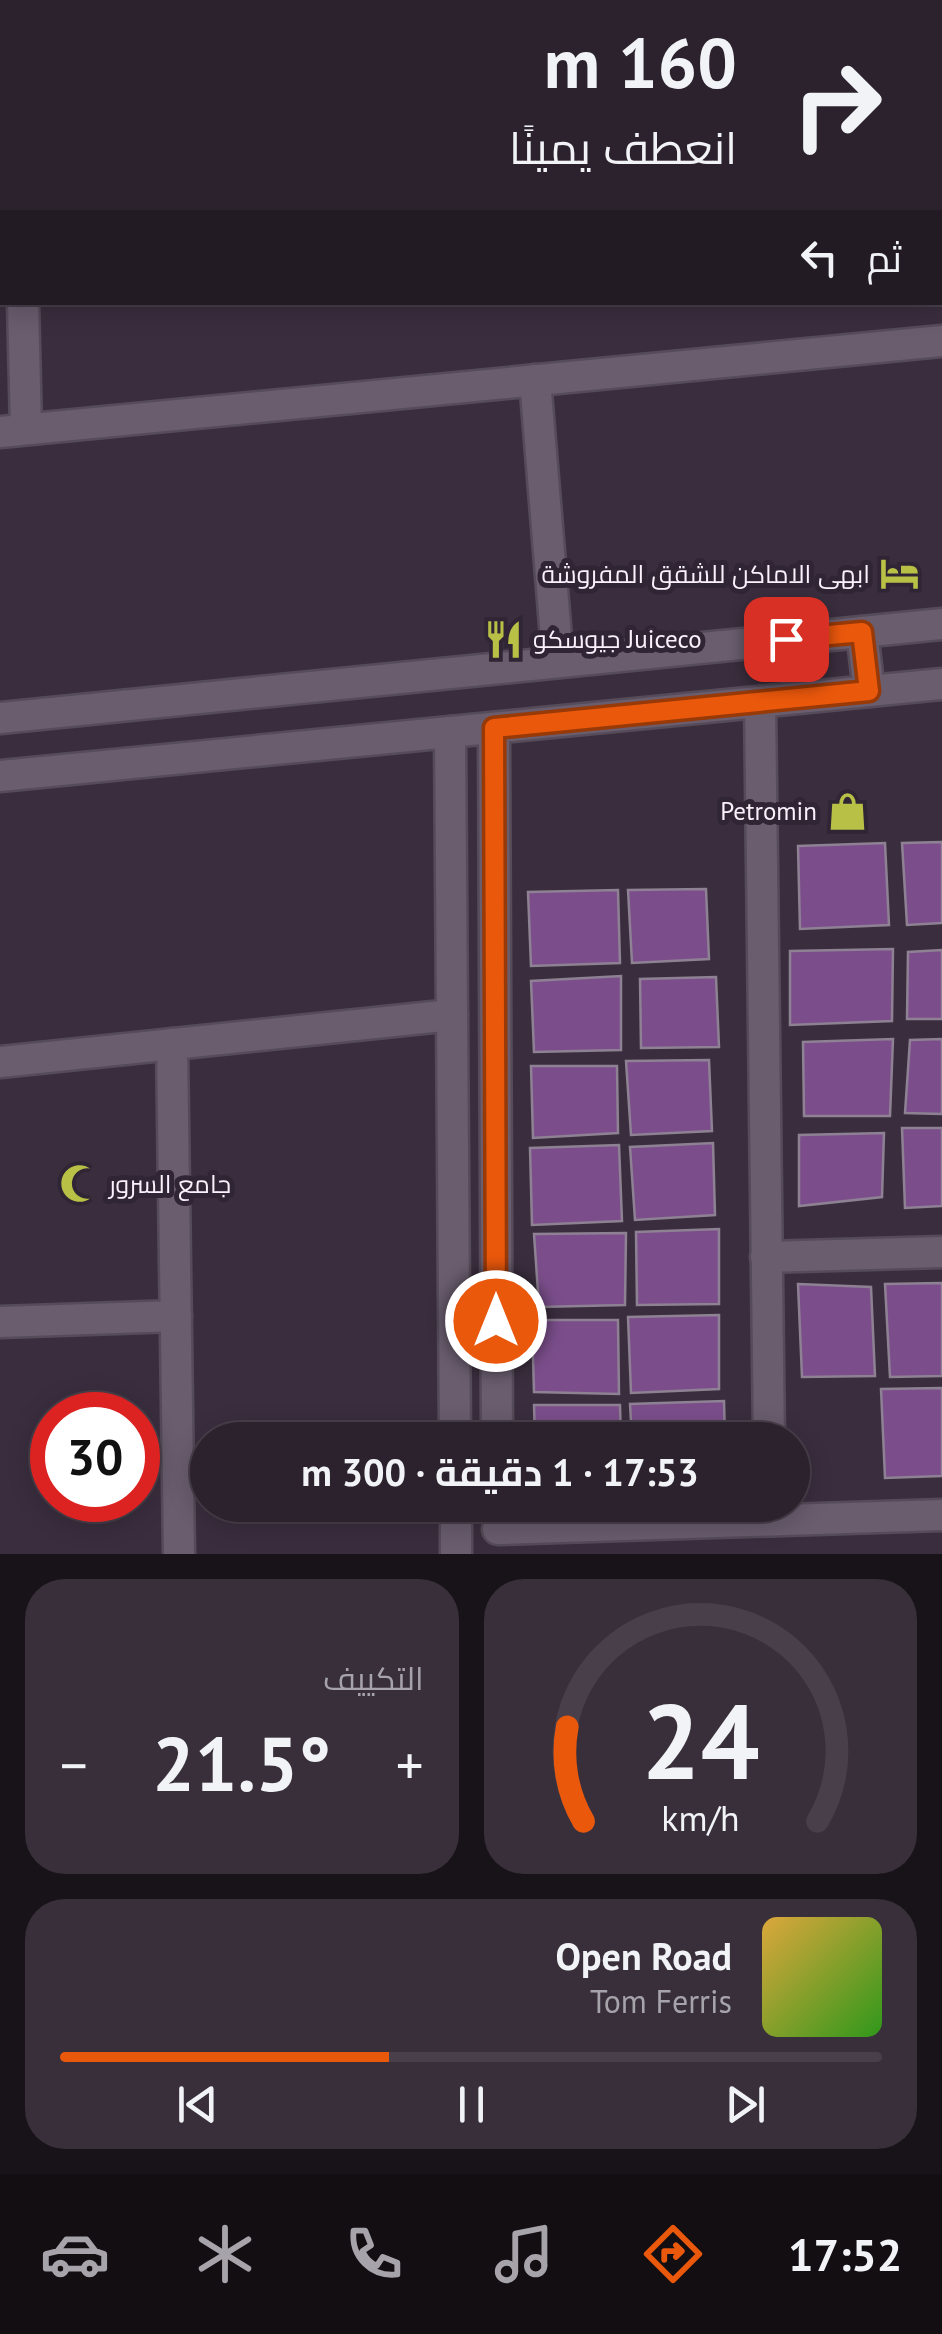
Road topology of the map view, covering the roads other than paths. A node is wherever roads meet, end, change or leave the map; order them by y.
1 (23, 305) edge
2 (942, 341) edge
3 (535, 380) junction
4 (13, 430) edge
5 (942, 624) edge
6 (862, 632) junction
7 (558, 662) junction
8 (942, 684) edge
9 (869, 691) junction
10 (760, 702) junction
11 (0, 718) edge
12 (494, 728) junction
13 (450, 732) junction
14 (0, 776) edge
15 (452, 1015) junction
16 (172, 1044) junction
17 (0, 1062) edge
18 (942, 1252) edge
19 (766, 1257) junction
20 (176, 1316) junction
21 (0, 1322) edge
22 (455, 1422) edge
23 (497, 1422) edge
24 (768, 1422) edge
25 (810, 1513) edge
26 (942, 1515) edge
27 (456, 1522) edge
28 (617, 1522) edge
29 (498, 1529) edge
30 (179, 1554) edge
31 (456, 1554) edge

1 - 4 street
2 - 3 street
3 - 4 street
3 - 7 street
5 - 6 street
6 - 7 street
6 - 9 street
7 - 11 street
8 - 9 street
9 - 10 street
10 - 12 street
10 - 19 street
12 - 13 street
12 - 23 street
13 - 14 street
13 - 15 street
15 - 16 street
15 - 22 street
16 - 17 street
16 - 20 street
18 - 19 street
19 - 24 street
20 - 21 street
20 - 30 street
25 - 26 street
27 - 31 street
28 - 29 street

